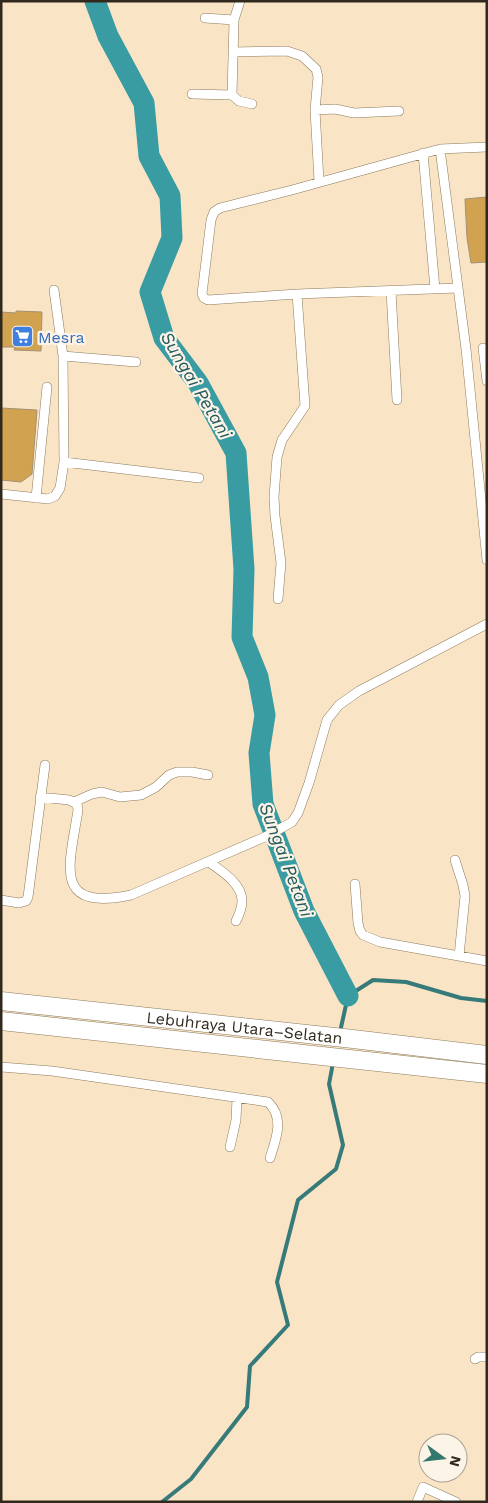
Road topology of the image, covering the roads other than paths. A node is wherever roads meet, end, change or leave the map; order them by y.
1 (240, 1) edge
2 (204, 18) dead end
3 (234, 20) junction
4 (233, 52) junction
5 (192, 94) dead end
6 (232, 95) junction
7 (252, 104) dead end
8 (315, 110) junction
9 (399, 111) dead end
10 (487, 147) edge
11 (440, 149) junction
12 (422, 153) junction
13 (319, 181) junction
14 (458, 288) junction
15 (435, 289) junction
16 (54, 290) dead end
17 (390, 290) junction
18 (296, 294) junction
19 (485, 348) edge
20 (466, 349) junction
21 (63, 356) junction
22 (136, 362) dead end
23 (487, 381) edge
24 (47, 387) dead end
25 (397, 400) dead end
26 (64, 462) junction
27 (199, 478) dead end
28 (1, 494) edge
29 (36, 498) junction
30 (487, 560) edge
31 (278, 599) dead end
32 (487, 624) edge
33 (45, 764) dead end
34 (208, 775) dead end
35 (40, 798) junction
36 (74, 802) junction
37 (455, 860) dead end
38 (209, 862) junction
39 (354, 884) dead end
40 (1, 900) edge
41 (236, 921) dead end
42 (458, 956) junction
43 (487, 961) edge
44 (1, 1001) edge
45 (1, 1021) edge
46 (487, 1055) edge
47 (1, 1067) edge
48 (487, 1074) edge
49 (237, 1098) junction
50 (230, 1147) dead end
51 (270, 1158) dead end
52 (474, 1358) dead end
53 (487, 1358) edge
54 (416, 1502) edge
55 (456, 1502) edge

1 - 3 street
2 - 3 street
3 - 4 street
4 - 6 street
4 - 8 street
5 - 6 street
6 - 7 street
8 - 9 street
8 - 13 street
10 - 11 street
11 - 12 street
11 - 14 street
12 - 13 street
12 - 15 street
13 - 18 street
14 - 15 street
14 - 20 street
15 - 17 street
16 - 21 street
17 - 18 street
17 - 25 street
18 - 31 street
19 - 20 street
19 - 23 street
20 - 30 street
21 - 22 street
21 - 26 street
24 - 29 street
26 - 27 street
26 - 29 street
28 - 29 street
32 - 38 street
33 - 35 street
34 - 36 street
35 - 36 street
35 - 40 street
36 - 38 street
37 - 42 street
38 - 41 street
39 - 42 street
42 - 43 street
44 - 46 highway, Lebuhraya Utara–Selatan
45 - 48 highway, Lebuhraya Utara–Selatan
47 - 49 street
49 - 50 street
49 - 51 street
52 - 53 street
54 - 55 street

